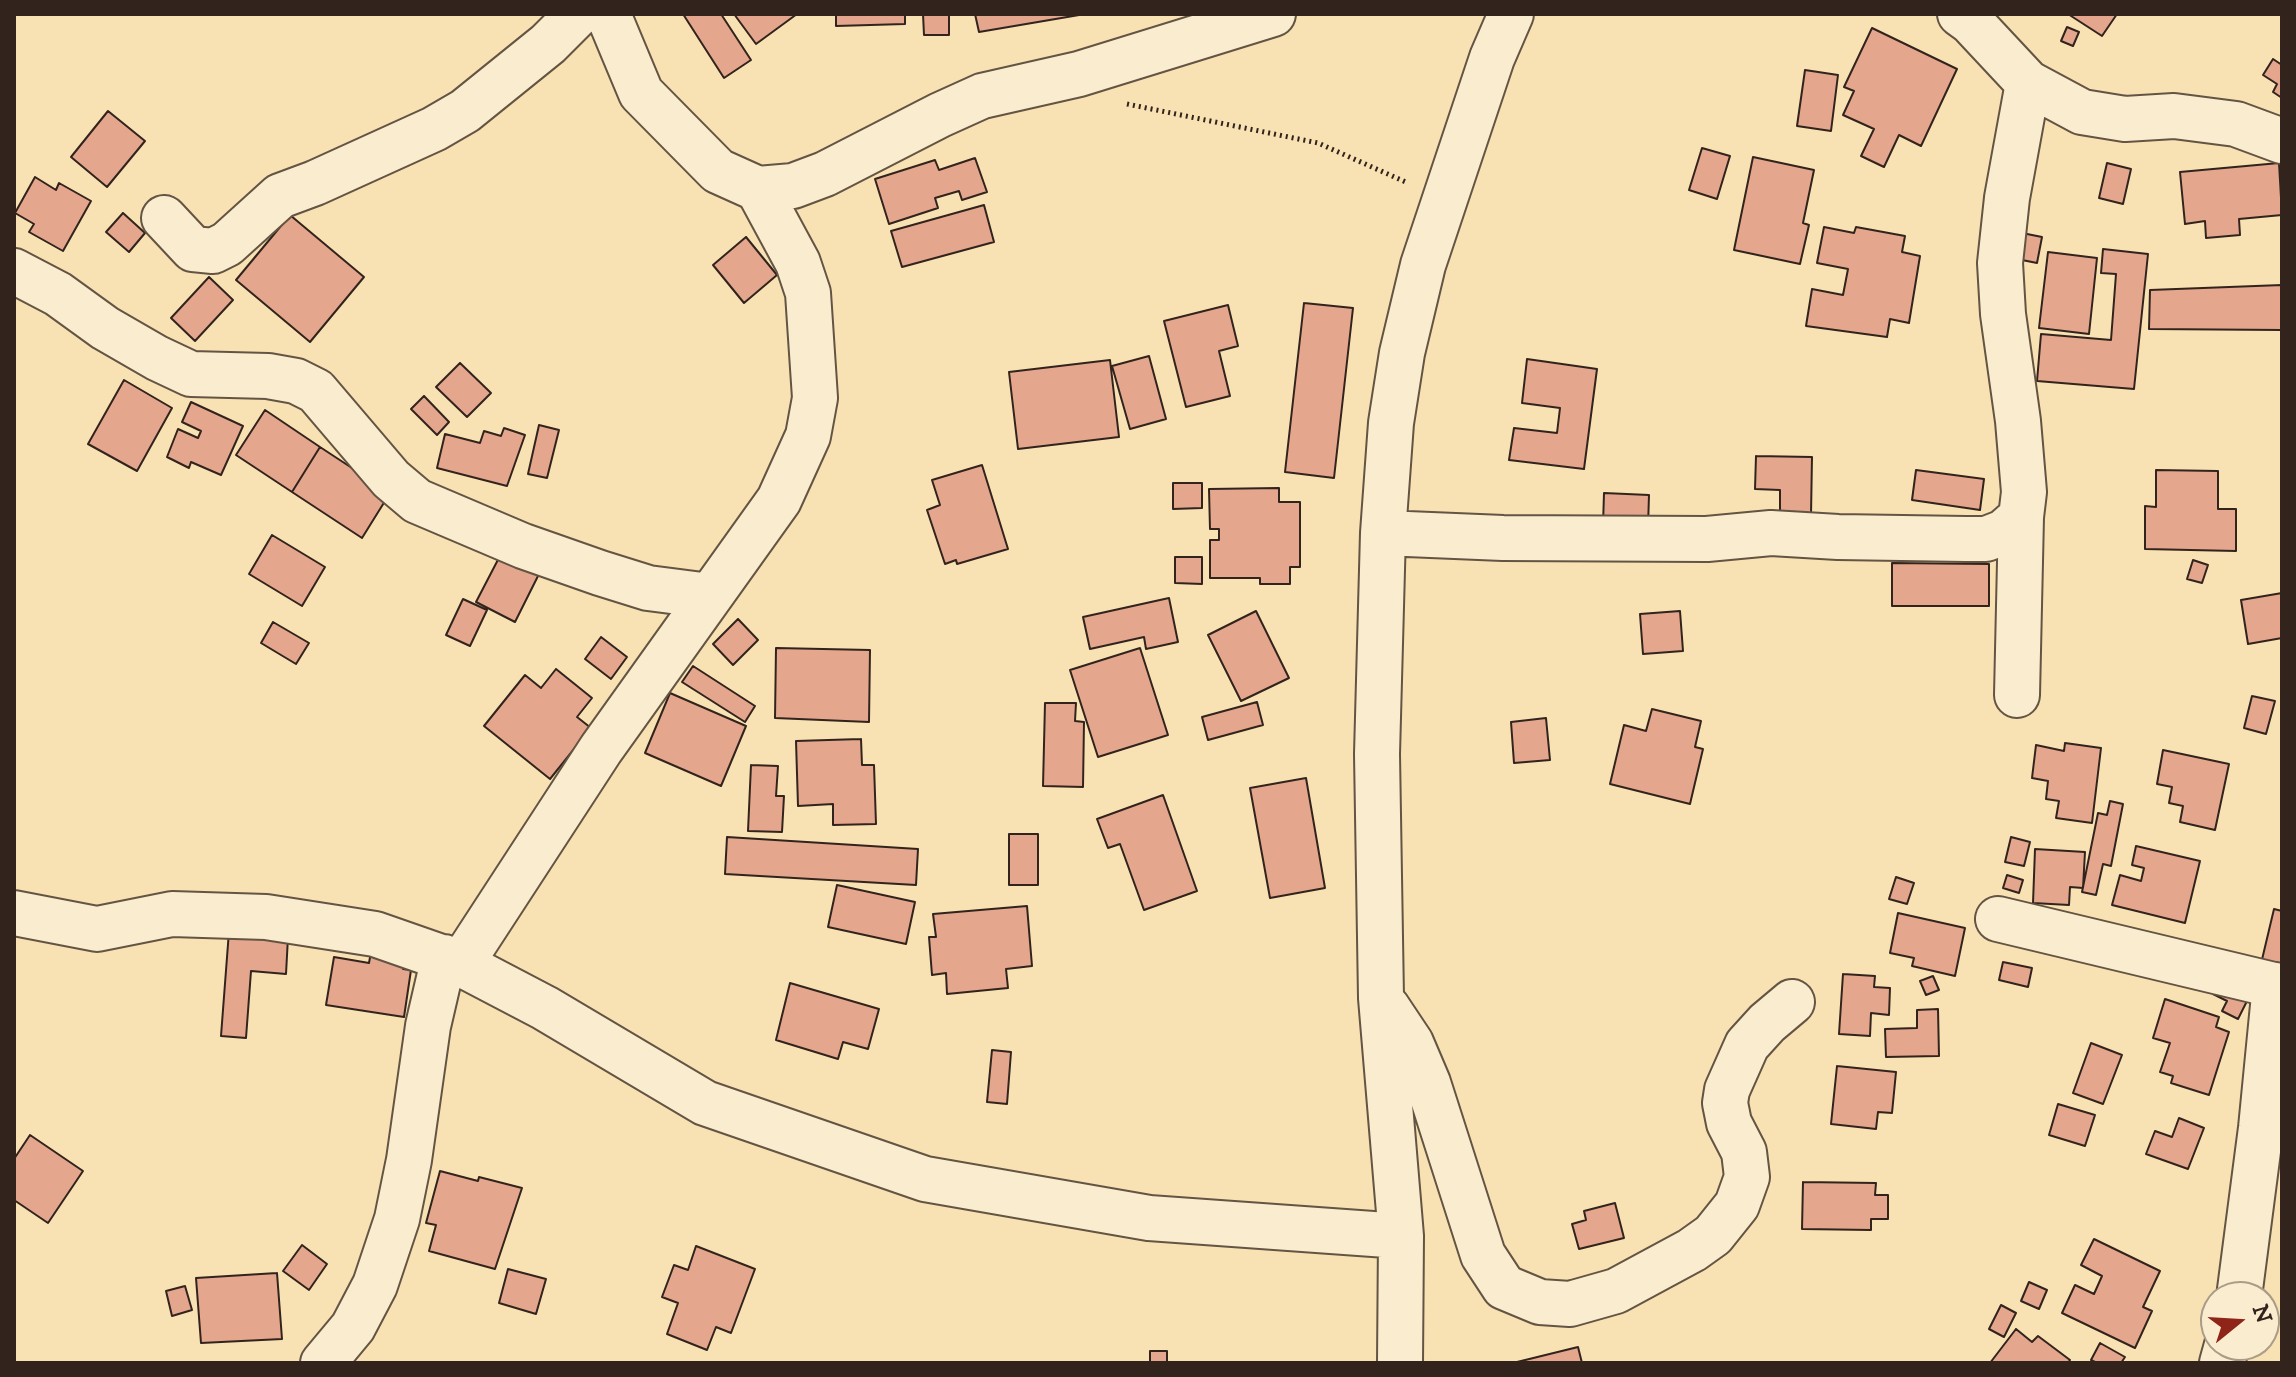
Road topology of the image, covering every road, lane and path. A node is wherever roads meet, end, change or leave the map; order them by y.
1 (578, 14) edge
2 (608, 14) edge
3 (1273, 14) edge
4 (1511, 14) edge
5 (1960, 14) edge
6 (1079, 74) junction
7 (2028, 83) junction
8 (2282, 141) edge
9 (758, 189) junction
10 (1446, 200) junction
11 (164, 218) dead end
12 (14, 271) edge
13 (2021, 517) junction
14 (1383, 533) junction
15 (710, 596) junction
16 (2017, 695) dead end
17 (14, 913) edge
18 (1998, 919) dead end
19 (452, 960) junction
20 (2279, 986) edge
21 (1381, 998) junction
22 (1792, 1002) dead end
23 (1401, 1236) junction
24 (2241, 1281) edge
25 (323, 1363) edge
26 (1400, 1363) edge

1 - 11 street
2 - 9 street
3 - 6 street
4 - 10 street
5 - 7 street
6 - 9 street
6 - 10 path
7 - 8 street
7 - 13 street
9 - 15 street
10 - 14 street
12 - 15 street
13 - 14 street
13 - 16 street
14 - 21 street
15 - 19 street
17 - 19 street
18 - 20 street
19 - 23 street
19 - 25 street
20 - 24 street
21 - 22 street
21 - 23 street
23 - 26 street

